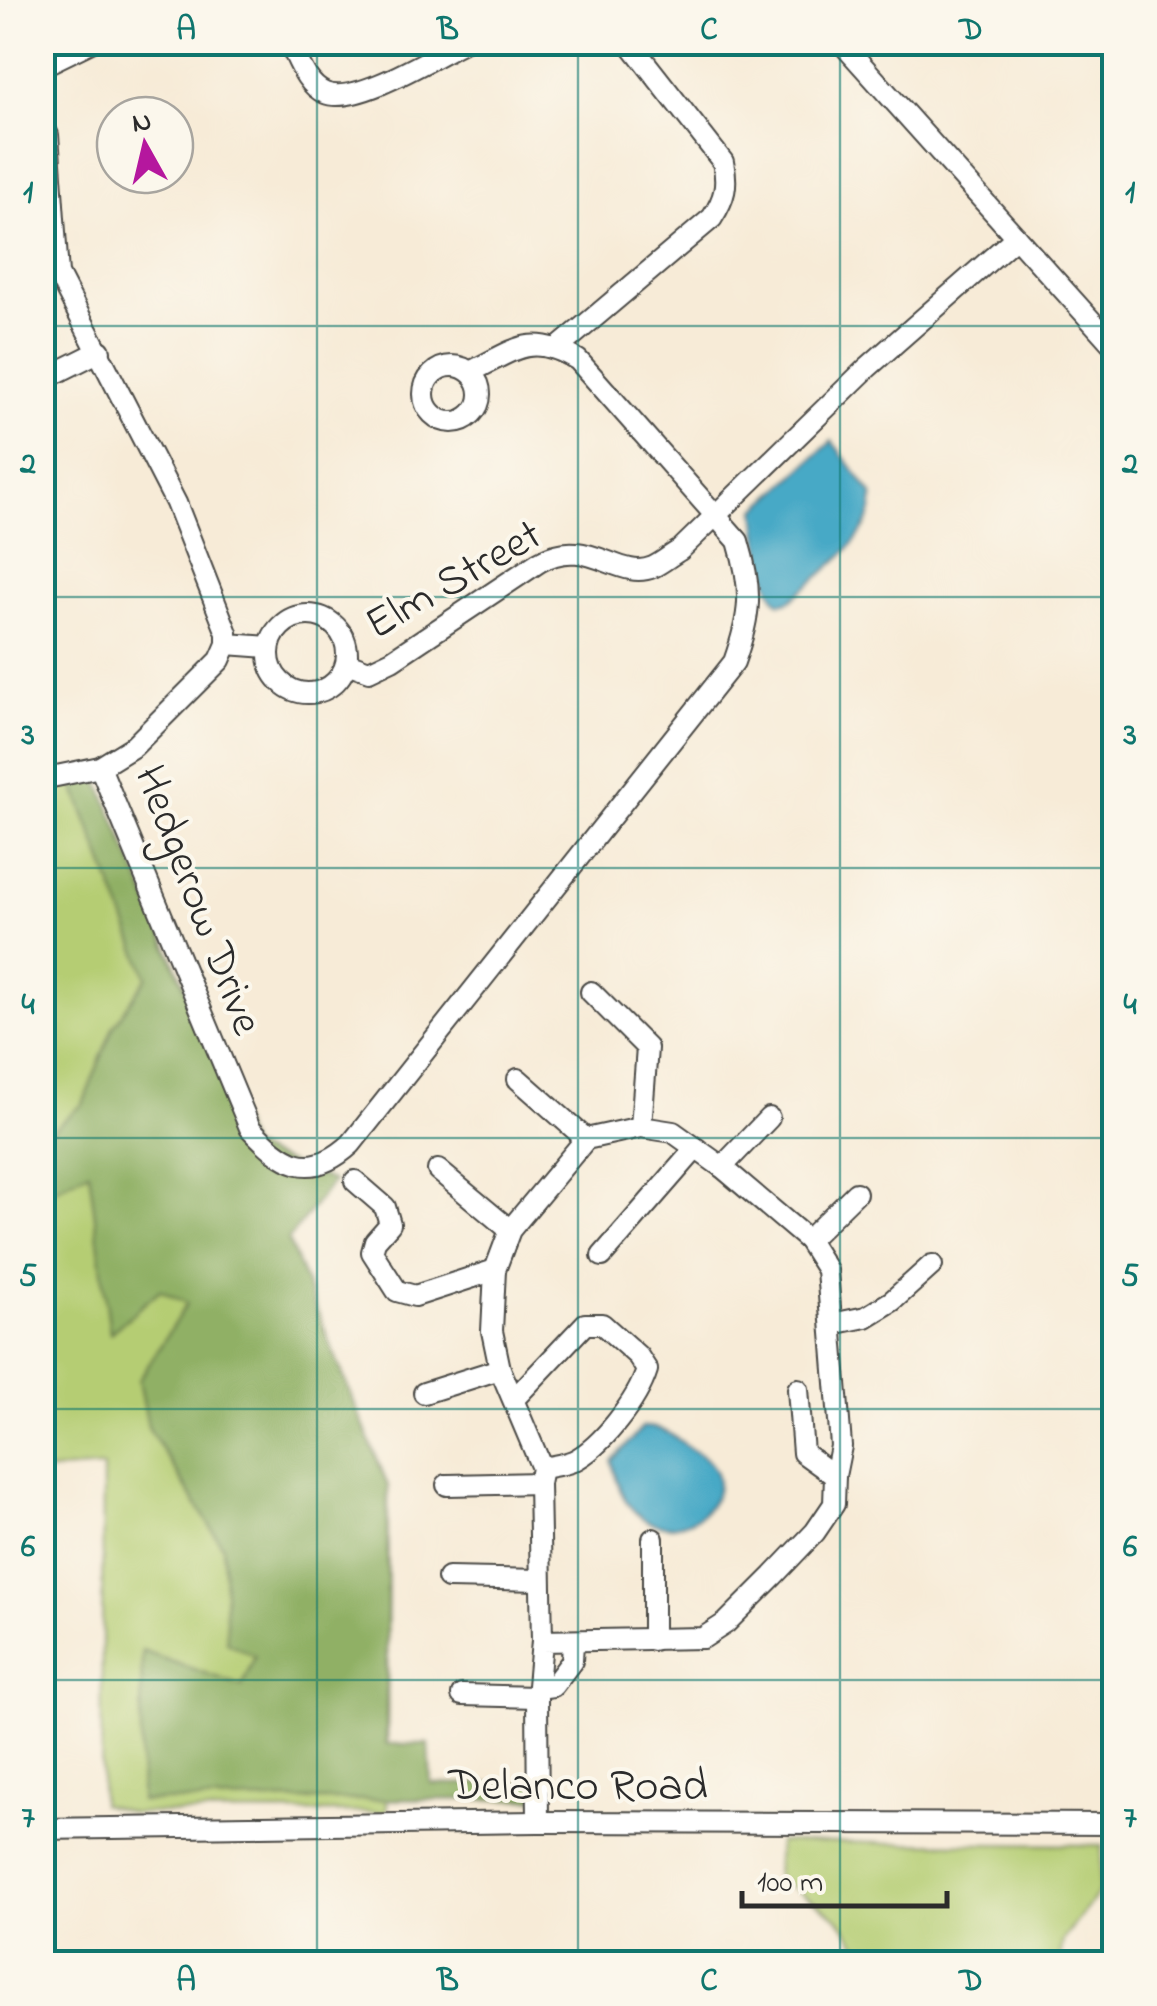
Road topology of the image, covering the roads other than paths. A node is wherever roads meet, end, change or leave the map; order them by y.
1 (91, 42) edge
2 (289, 42) edge
3 (463, 42) edge
4 (629, 42) edge
5 (841, 42) edge
6 (42, 66) edge
7 (42, 123) edge
8 (1014, 235) junction
9 (1114, 346) edge
10 (558, 348) junction
11 (100, 351) junction
12 (470, 372) dead end
13 (42, 380) edge
14 (714, 514) junction
15 (227, 644) junction
16 (269, 647) junction
17 (346, 663) junction
18 (100, 767) junction
19 (42, 779) edge
20 (592, 992) dead end
21 (518, 1079) dead end
22 (769, 1118) dead end
23 (641, 1127) junction
24 (586, 1138) junction
25 (696, 1148) junction
26 (722, 1166) junction
27 (438, 1170) dead end
28 (354, 1181) dead end
29 (856, 1193) dead end
30 (510, 1230) junction
31 (808, 1240) junction
32 (602, 1256) dead end
33 (932, 1266) dead end
34 (496, 1270) junction
35 (832, 1324) junction
36 (500, 1369) junction
37 (798, 1389) dead end
38 (424, 1393) dead end
39 (515, 1398) junction
40 (540, 1476) junction
41 (835, 1476) junction
42 (448, 1485) dead end
43 (653, 1539) dead end
44 (448, 1578) dead end
45 (540, 1580) junction
46 (652, 1640) junction
47 (542, 1641) junction
48 (574, 1642) junction
49 (537, 1692) junction
50 (462, 1695) dead end
51 (538, 1822) junction
52 (1114, 1824) edge
53 (42, 1829) edge

1 - 6 street
2 - 3 street
4 - 10 street
5 - 8 street
7 - 11 street
8 - 9 street
8 - 14 street, Elm Street
10 - 12 street
10 - 14 street, Hedgerow Drive
11 - 13 street
11 - 15 street
14 - 17 street, Elm Street
14 - 18 street, Hedgerow Drive
15 - 16 street
15 - 18 street, Hedgerow Drive
16 - 17 street, Elm Street
16 - 17 street, Elm Street
18 - 19 street
20 - 23 street
21 - 24 street
22 - 26 street
23 - 24 street
23 - 25 street
24 - 30 street
25 - 26 street
25 - 32 street
26 - 31 street
27 - 30 street
28 - 34 street
29 - 31 street
30 - 34 street
31 - 35 street
33 - 35 street
34 - 36 street
35 - 41 street
36 - 38 street
36 - 39 street
37 - 41 street
39 - 40 street
39 - 40 street
40 - 42 street
40 - 45 street
41 - 46 street
43 - 46 street
44 - 45 street
45 - 47 street
46 - 48 street
47 - 48 street
47 - 49 street
48 - 49 street
49 - 50 street
49 - 51 street
51 - 52 street, Delanco Road
51 - 53 street, Delanco Road

